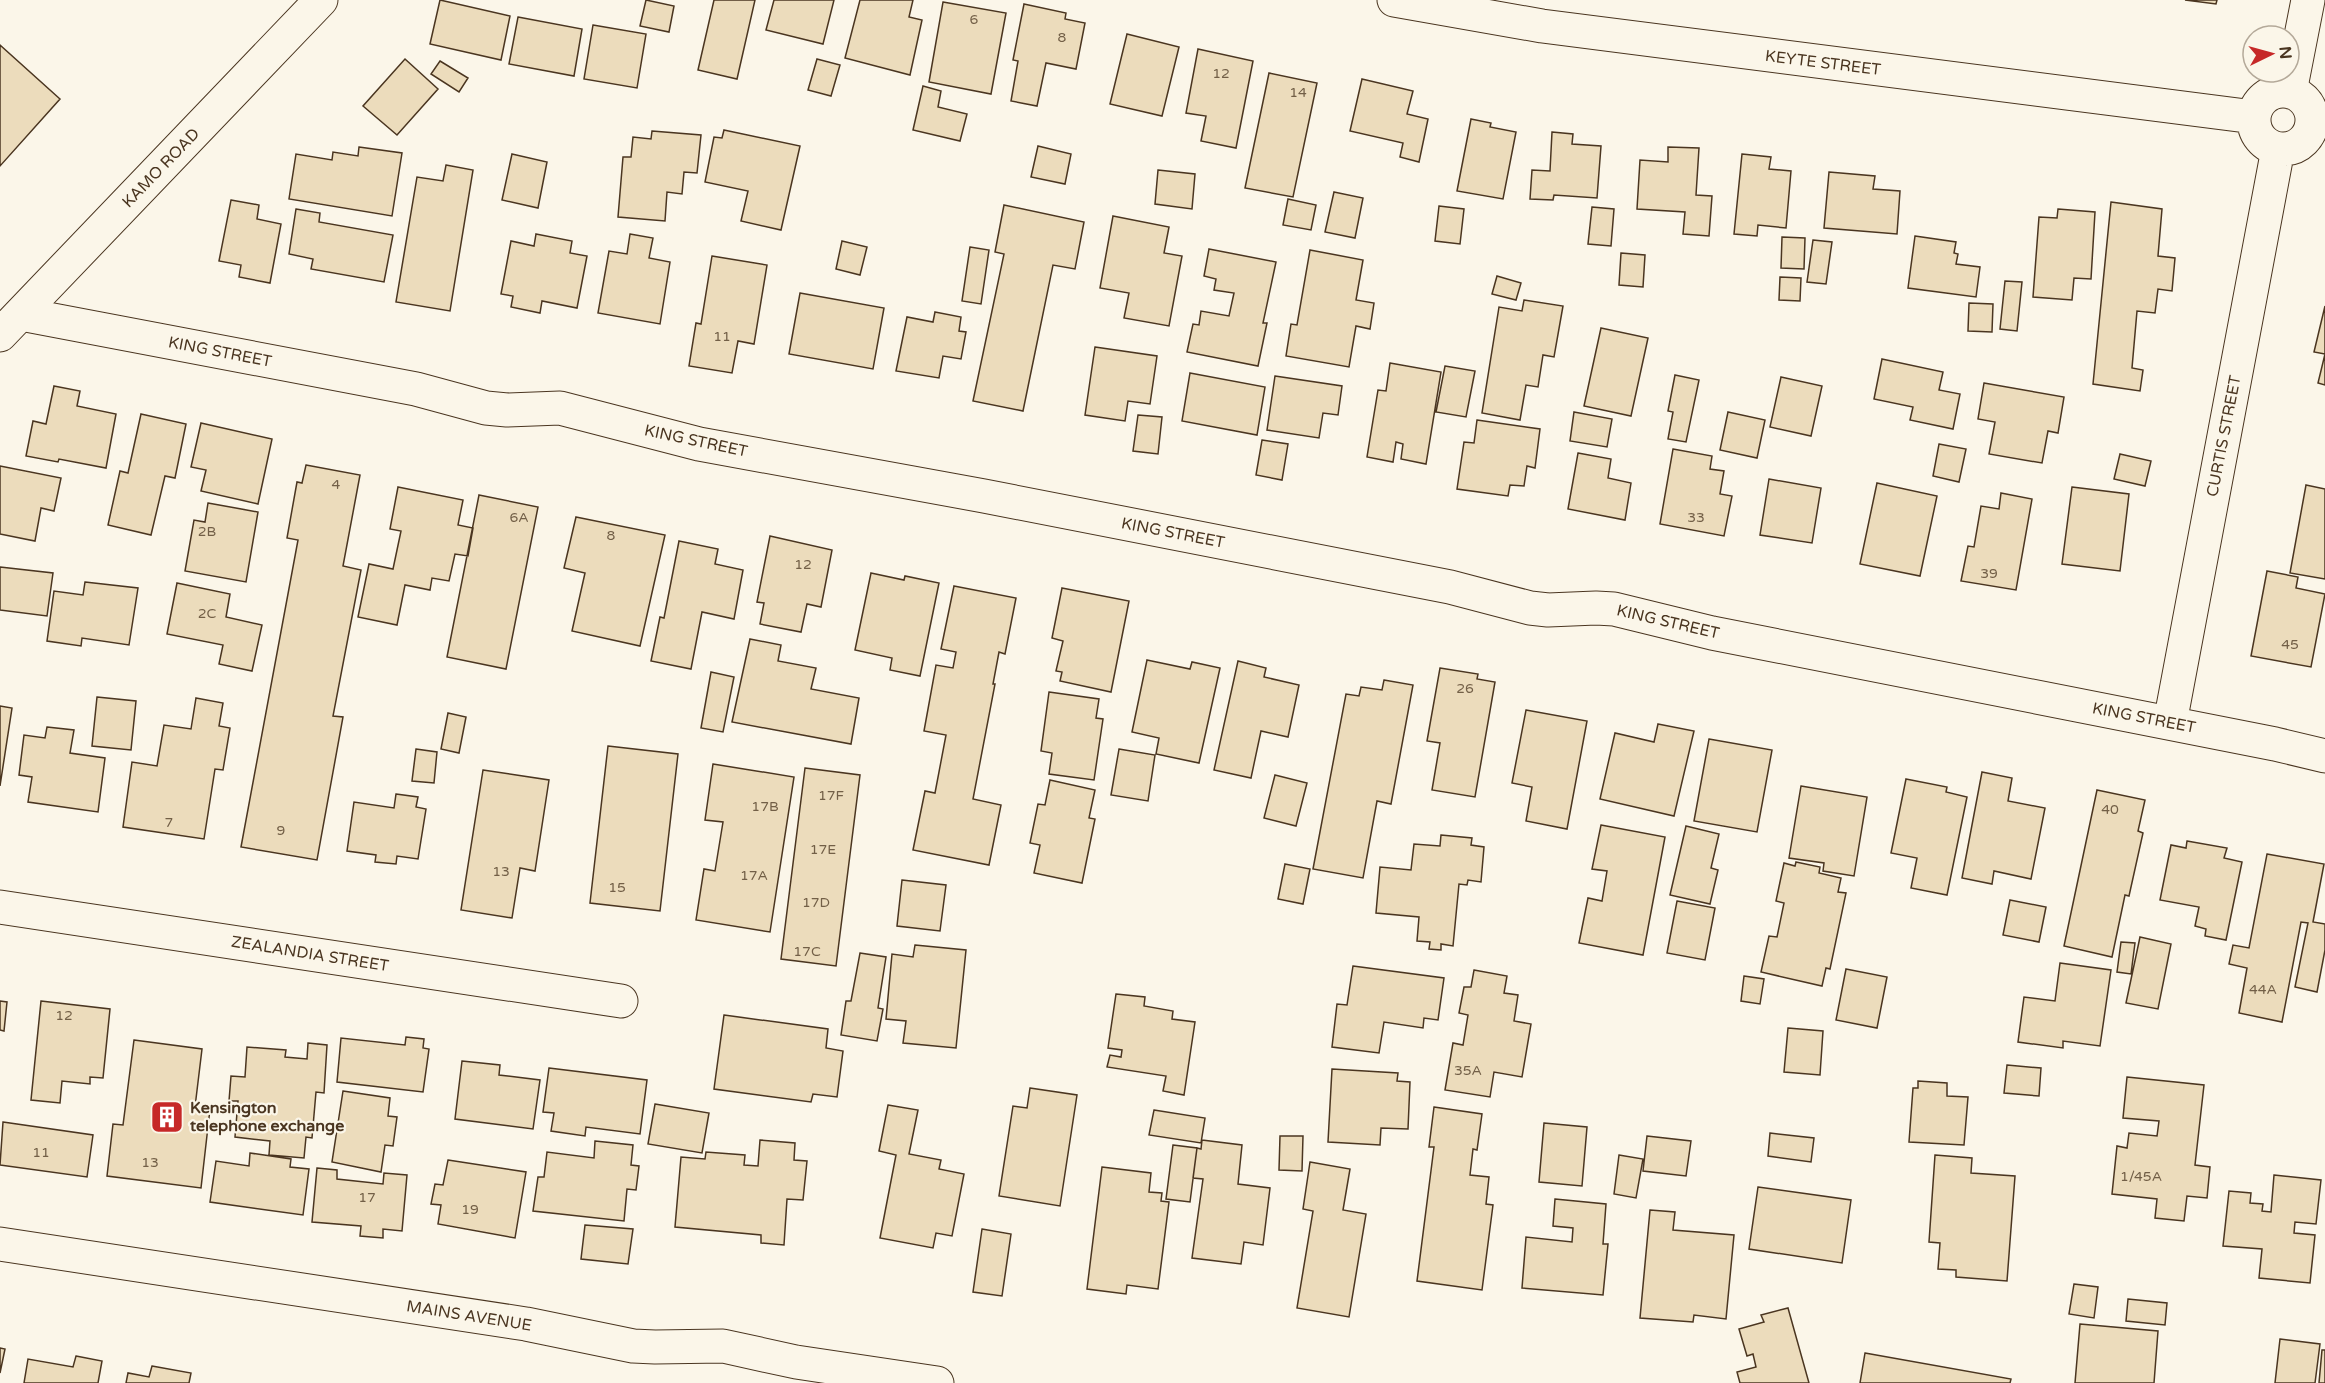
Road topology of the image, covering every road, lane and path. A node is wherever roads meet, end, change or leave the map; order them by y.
1 (321, 0) edge
2 (1394, 0) edge
3 (2308, 0) edge
4 (2290, 92) junction
5 (2253, 117) junction
6 (2319, 121) edge
7 (2278, 149) junction
8 (10, 325) edge
9 (2170, 723) junction
10 (2325, 756) edge
11 (0, 907) edge
12 (621, 1001) dead end
13 (0, 1244) edge
14 (937, 1383) edge

1 - 8 street, KAMO ROAD
2 - 5 street, KEYTE STREET
3 - 4 street
4 - 5 street
4 - 6 street
5 - 7 street
6 - 7 street
7 - 9 street, CURTIS STREET
8 - 9 street, KING STREET
9 - 10 street, KING STREET
11 - 12 street, ZEALANDIA STREET
13 - 14 street, MAINS AVENUE

